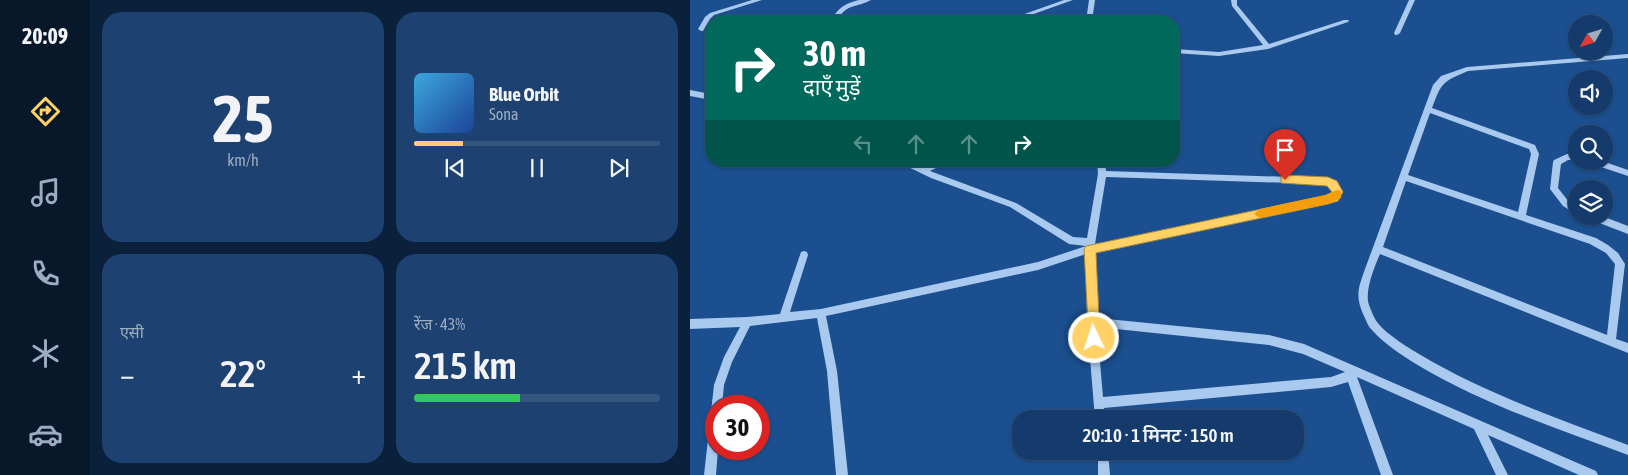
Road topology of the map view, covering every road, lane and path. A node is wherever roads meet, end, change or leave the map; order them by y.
1 (759, 0) edge
2 (868, 0) edge
3 (1070, 0) edge
4 (1092, 0) edge
5 (1234, 0) edge
6 (1412, 0) edge
7 (711, 15) edge
8 (836, 15) edge
9 (1026, 15) edge
10 (1090, 15) edge
11 (1346, 21) dead end
12 (705, 22) edge
13 (701, 29) dead end
14 (1398, 34) dead end
15 (1268, 47) junction
16 (1180, 51) edge
17 (1628, 56) edge
18 (690, 93) edge
19 (705, 96) edge
20 (1428, 109) junction
21 (1568, 156) edge
22 (914, 167) edge
23 (930, 167) edge
24 (1101, 167) edge
25 (1613, 168) edge
26 (922, 171) junction
27 (1628, 173) edge
28 (1102, 174) junction
29 (1404, 177) junction
30 (1568, 205) edge
31 (1521, 217) junction
32 (1613, 224) edge
33 (1628, 230) edge
34 (1090, 246) junction
35 (1378, 249) junction
36 (804, 255) dead end
37 (821, 314) junction
38 (783, 318) junction
39 (747, 322) junction
40 (1092, 322) junction
41 (690, 324) edge
42 (1612, 341) junction
43 (1628, 348) edge
44 (1350, 373) junction
45 (1099, 403) junction
46 (1099, 410) edge
47 (1478, 426) junction
48 (1628, 450) edge
49 (1103, 460) edge
50 (710, 475) edge
51 (842, 475) edge
52 (1104, 475) edge
53 (1387, 475) edge
54 (1502, 475) edge
55 (1592, 475) edge

1 - 7 street
2 - 8 street
3 - 9 street
4 - 10 street
5 - 15 street
6 - 14 street
11 - 15 street
12 - 13 street
15 - 16 street
17 - 20 street
18 - 19 street
20 - 29 street
20 - 31 street
21 - 30 street
22 - 26 street
23 - 26 street
24 - 28 street
25 - 27 street
26 - 34 street
28 - 34 street
28 - 34 street
29 - 31 street
29 - 35 street
31 - 42 street
32 - 33 street
34 - 37 street
34 - 40 street
35 - 42 street
35 - 48 street
36 - 38 street
37 - 38 street
37 - 51 street
38 - 39 street
39 - 41 street
39 - 50 street
40 - 44 street
40 - 45 street
42 - 43 street
44 - 45 street
44 - 47 street
44 - 53 street
45 - 46 street
47 - 54 street
47 - 55 street
49 - 52 street

